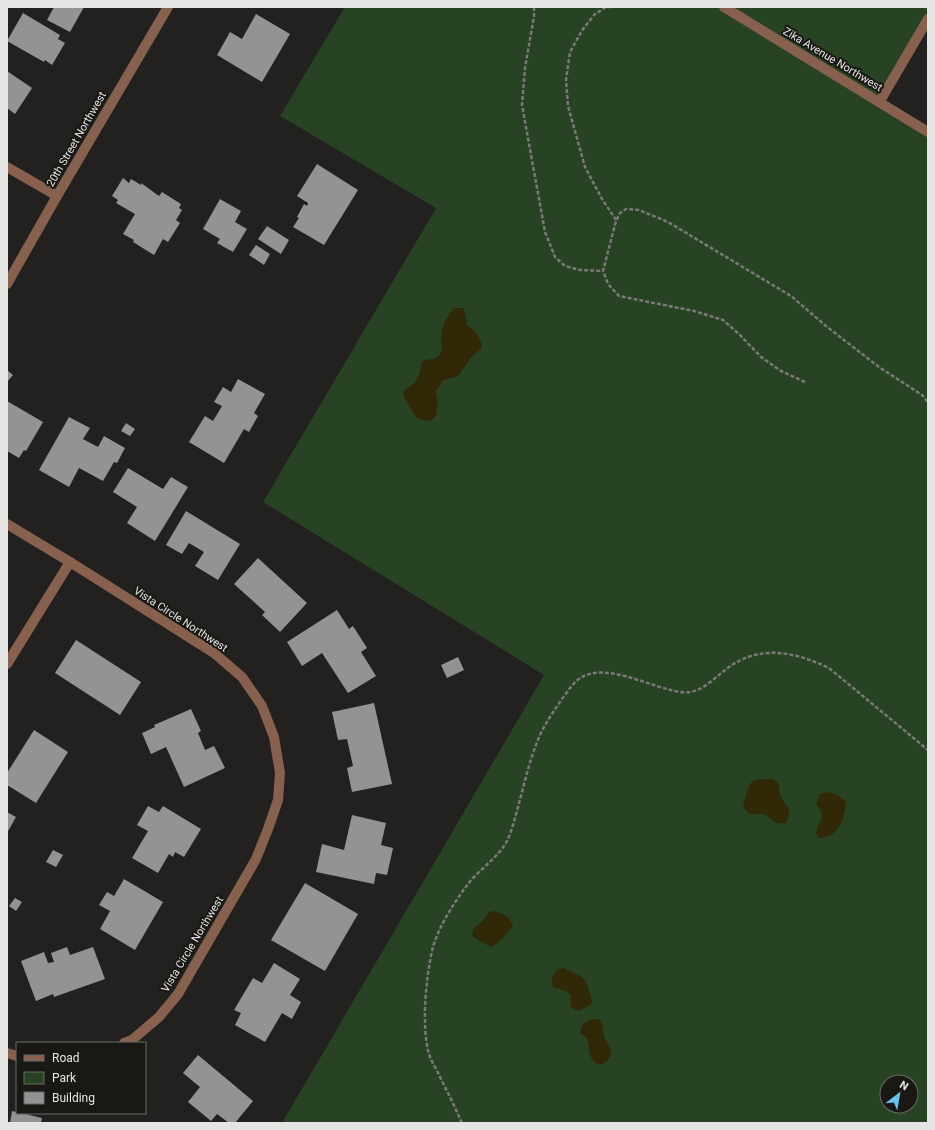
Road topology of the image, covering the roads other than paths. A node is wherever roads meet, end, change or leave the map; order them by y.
1 (168, 7) edge
2 (724, 7) edge
3 (928, 19) edge
4 (880, 101) junction
5 (928, 132) edge
6 (7, 167) edge
7 (56, 196) junction
8 (7, 284) edge
9 (7, 524) edge
10 (70, 562) junction
11 (7, 664) edge
12 (127, 1042) edge

1 - 7 street, 20th Street Northwest
2 - 4 street, Zika Avenue Northwest
3 - 4 street
4 - 5 street, Zika Avenue Northwest
6 - 7 street
7 - 8 street, 20th Street Northwest
9 - 10 street, Vista Circle Northwest
10 - 11 street
10 - 12 street, Vista Circle Northwest

